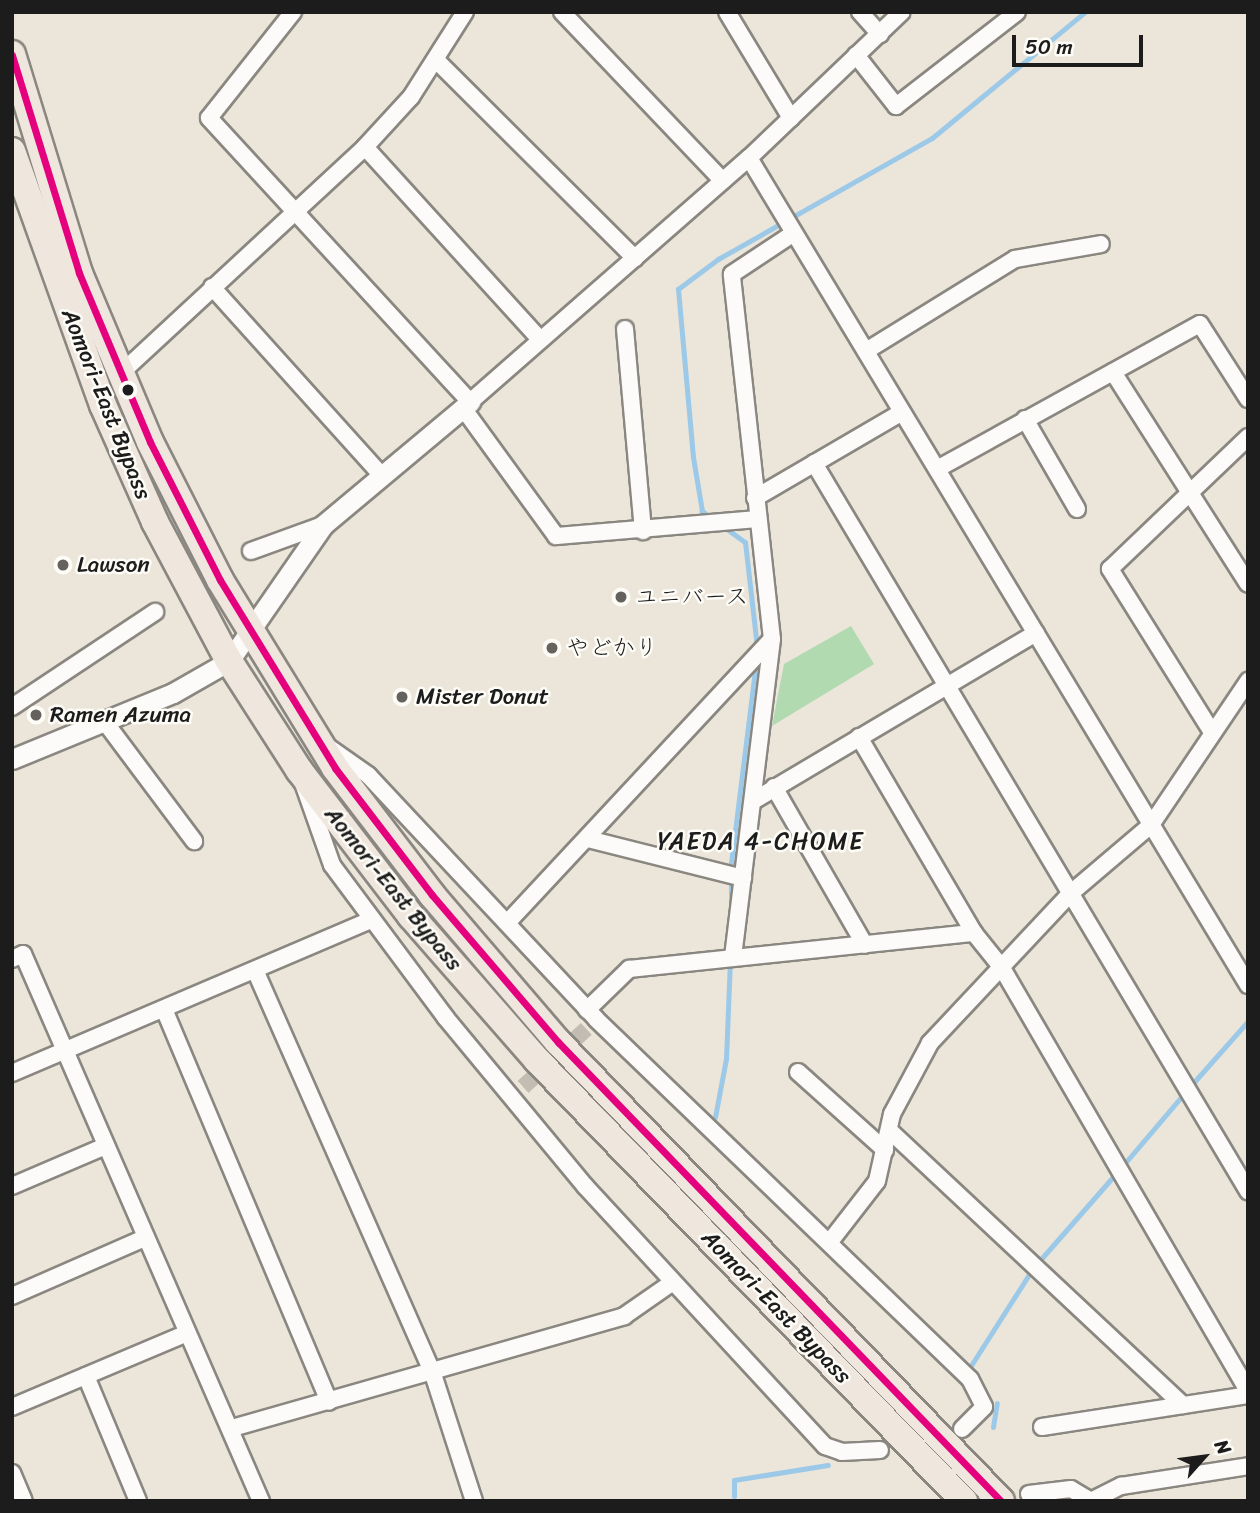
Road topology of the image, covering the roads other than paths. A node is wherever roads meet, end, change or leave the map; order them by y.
1 (293, 12) edge
2 (465, 12) edge
3 (562, 12) edge
4 (727, 12) edge
5 (860, 12) edge
6 (902, 12) edge
7 (1017, 12) edge
8 (880, 34) junction
9 (12, 54) edge
10 (856, 55) junction
11 (436, 60) junction
12 (791, 118) junction
13 (365, 147) junction
14 (12, 151) edge
15 (749, 158) junction
16 (723, 181) junction
17 (297, 211) junction
18 (794, 233) junction
19 (1101, 244) dead end
20 (635, 258) junction
21 (212, 287) junction
22 (625, 329) dead end
23 (540, 340) junction
24 (866, 351) junction
25 (1114, 372) junction
26 (120, 374) junction
27 (1248, 399) edge
28 (467, 405) junction
29 (902, 412) junction
30 (1026, 419) junction
31 (1248, 437) edge
32 (814, 463) junction
33 (937, 469) junction
34 (381, 475) junction
35 (1189, 492) junction
36 (755, 498) junction
37 (1077, 509) dead end
38 (758, 519) junction
39 (323, 525) junction
40 (643, 531) junction
41 (251, 551) dead end
42 (1248, 584) edge
43 (155, 612) dead end
44 (251, 632) junction
45 (1036, 632) junction
46 (772, 639) junction
47 (229, 660) junction
48 (944, 684) junction
49 (12, 687) edge
50 (1245, 691) edge
51 (19, 702) edge
52 (105, 722) junction
53 (1210, 729) junction
54 (859, 737) junction
55 (318, 742) junction
56 (12, 759) edge
57 (299, 771) junction
58 (774, 788) junction
59 (752, 801) junction
60 (1151, 825) junction
61 (588, 839) junction
62 (194, 841) dead end
63 (743, 878) junction
64 (1071, 893) junction
65 (371, 920) junction
66 (507, 923) junction
67 (975, 933) junction
68 (865, 945) junction
69 (733, 957) junction
70 (12, 959) edge
71 (1002, 968) junction
72 (255, 970) junction
73 (1248, 985) edge
74 (164, 1010) junction
75 (590, 1019) junction
76 (64, 1050) junction
77 (798, 1072) dead end
78 (12, 1073) edge
79 (889, 1130) junction
80 (106, 1146) junction
81 (886, 1150) junction
82 (12, 1186) edge
83 (1248, 1191) edge
84 (145, 1238) junction
85 (832, 1239) junction
86 (670, 1284) junction
87 (12, 1296) edge
88 (187, 1333) junction
89 (433, 1374) junction
90 (86, 1376) junction
91 (1248, 1393) edge
92 (328, 1402) junction
93 (1183, 1405) junction
94 (12, 1407) edge
95 (1042, 1427) dead end
96 (232, 1428) junction
97 (953, 1436) junction
98 (880, 1450) dead end
99 (1248, 1466) edge
100 (12, 1473) edge
101 (1029, 1494) dead end
102 (998, 1498) edge
103 (24, 1501) edge
104 (138, 1501) edge
105 (261, 1501) edge
106 (474, 1501) edge
107 (964, 1501) edge
108 (1091, 1501) edge

1 - 17 street
2 - 11 street
3 - 16 street
4 - 12 street
5 - 8 street
6 - 8 street
7 - 10 street
8 - 10 street
9 - 26 highway, Aomori-East Bypass
10 - 12 street
11 - 13 street
11 - 20 street
12 - 15 street
13 - 17 street
13 - 23 street
14 - 47 highway, Aomori-East Bypass
15 - 16 street
15 - 18 street
16 - 20 street
17 - 21 street
17 - 28 street
18 - 24 street
18 - 36 street
19 - 24 street
20 - 23 street
21 - 26 street
21 - 34 street
22 - 40 street
23 - 28 street
24 - 29 street
25 - 27 street
25 - 30 street
25 - 35 street
26 - 44 highway, Aomori-East Bypass
28 - 34 street
28 - 40 street
29 - 32 street
29 - 33 street
30 - 33 street
30 - 37 street
31 - 35 street
32 - 36 street
32 - 48 street
33 - 45 street
34 - 39 street
35 - 42 street
35 - 53 street
36 - 38 street
38 - 40 street
38 - 46 street
39 - 41 street
39 - 44 street
43 - 51 street
44 - 47 street
44 - 55 highway, Aomori-East Bypass
45 - 48 street
45 - 60 street
46 - 59 street
46 - 61 street
47 - 52 street
47 - 57 highway, Aomori-East Bypass
48 - 54 street
48 - 64 street
49 - 51 street
50 - 53 street
52 - 56 street
52 - 62 street
53 - 60 street
54 - 58 street
54 - 67 street
55 - 66 street
55 - 97 highway, Aomori-East Bypass
57 - 65 street
57 - 107 highway, Aomori-East Bypass
58 - 59 street
58 - 68 street
59 - 63 street
60 - 64 street
60 - 73 street
61 - 63 street
61 - 66 street
63 - 69 street
64 - 71 street
64 - 83 street
65 - 72 street
65 - 86 street
66 - 75 street
67 - 68 street
67 - 71 street
68 - 69 street
69 - 75 street
70 - 76 street
71 - 79 street
71 - 91 street
72 - 74 street
72 - 89 street
74 - 76 street
74 - 92 street
75 - 85 street
76 - 78 street
76 - 80 street
77 - 81 street
79 - 81 street
79 - 93 street
80 - 82 street
80 - 84 street
81 - 85 street
84 - 87 street
84 - 88 street
85 - 97 street
86 - 89 street
86 - 98 street
88 - 90 street
88 - 96 street
89 - 92 street
89 - 106 street
90 - 94 street
90 - 104 street
91 - 93 street
92 - 96 street
93 - 95 street
96 - 105 street
97 - 102 highway, Aomori-East Bypass
99 - 108 street
100 - 103 street
101 - 108 street

